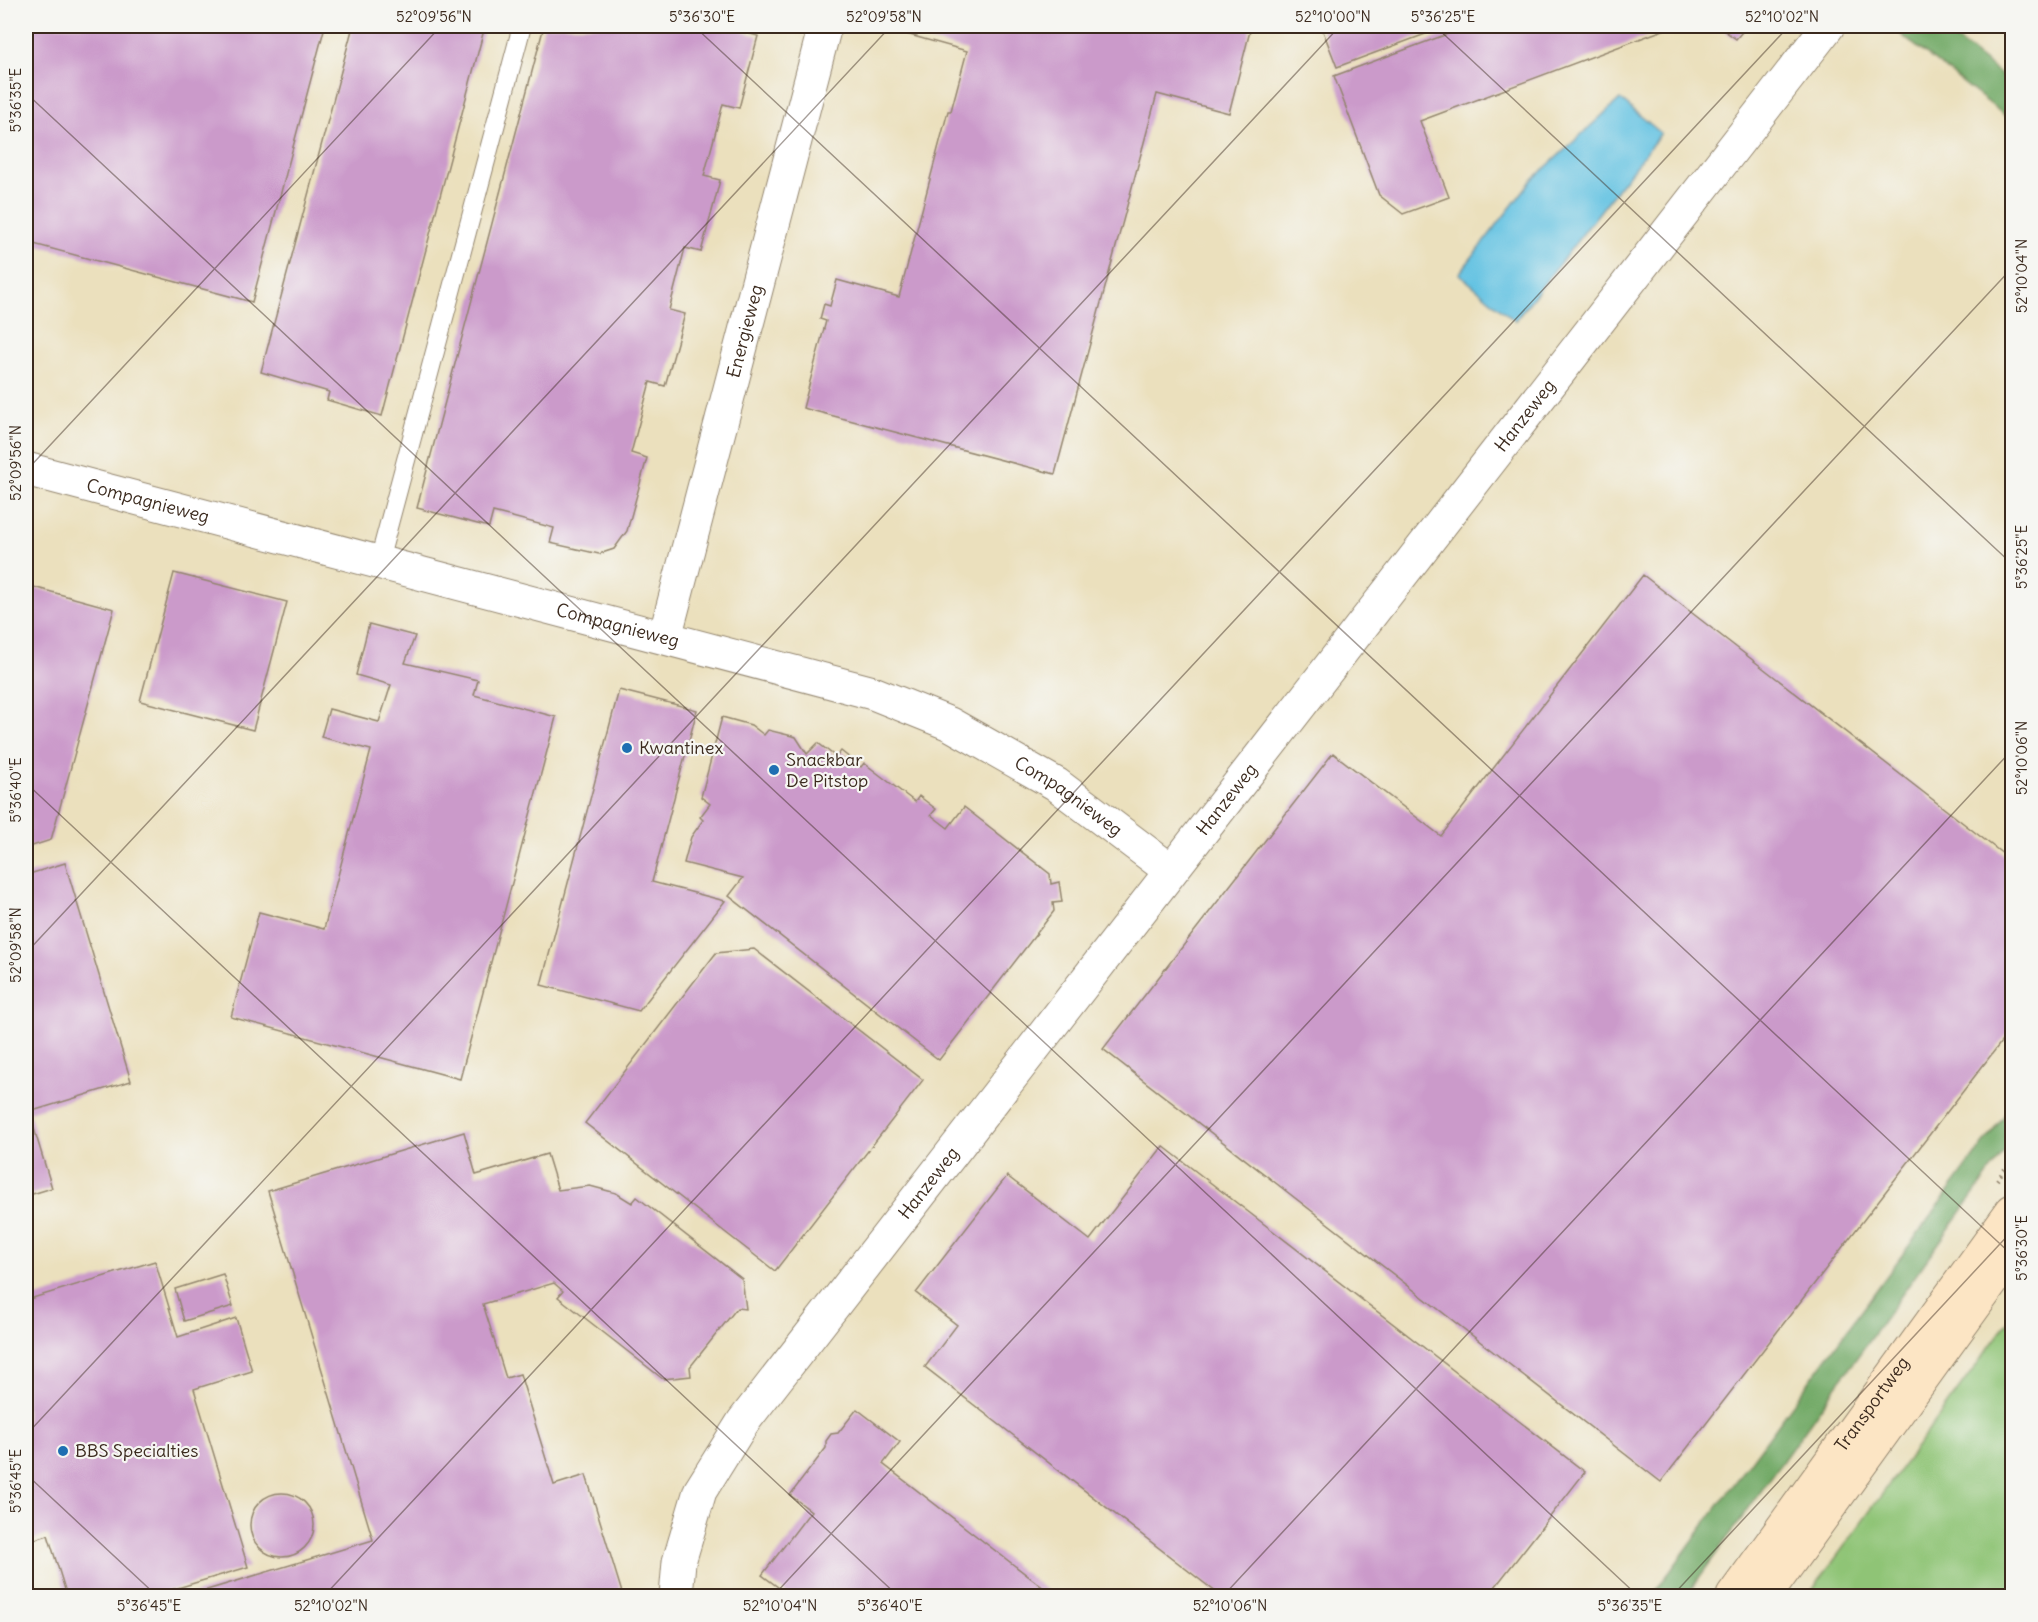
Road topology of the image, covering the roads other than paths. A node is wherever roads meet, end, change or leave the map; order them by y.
1 (522, 26) edge
2 (825, 26) edge
3 (1828, 26) edge
4 (26, 469) edge
5 (379, 561) junction
6 (665, 637) junction
7 (1170, 870) junction
8 (2013, 1211) edge
9 (2013, 1254) edge
10 (676, 1596) edge
11 (1733, 1596) edge
12 (1765, 1596) edge

1 - 5 lane
2 - 6 street, Energieweg
3 - 7 street, Hanzeweg
4 - 5 street, Compagnieweg
5 - 6 street, Compagnieweg
6 - 7 street, Compagnieweg
7 - 10 street, Hanzeweg
8 - 11 street, Transportweg
9 - 12 street, Transportweg

